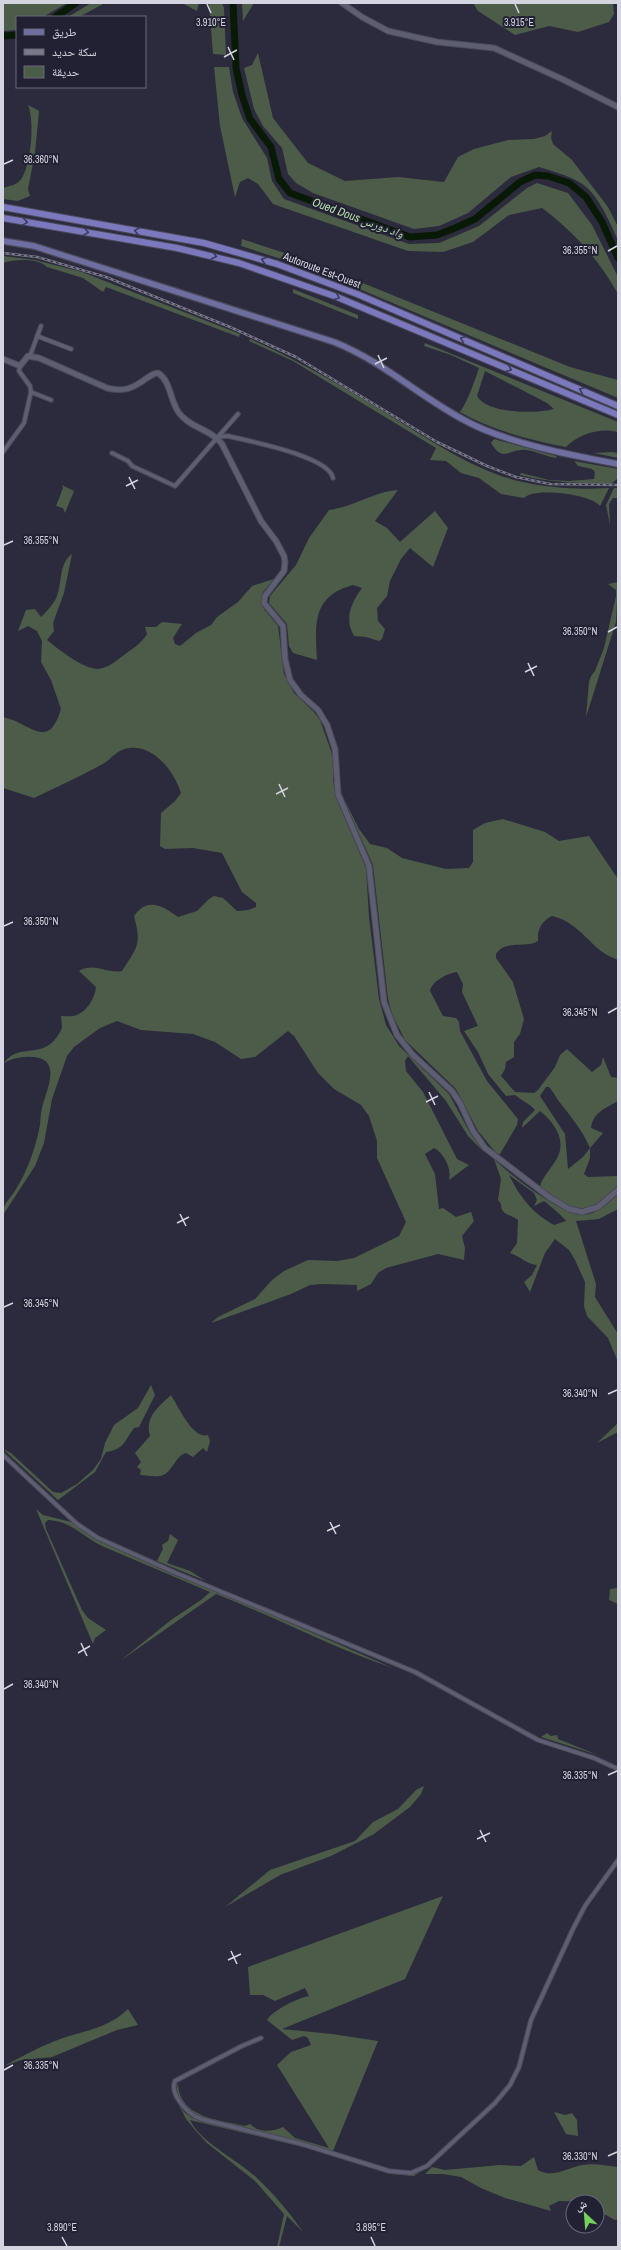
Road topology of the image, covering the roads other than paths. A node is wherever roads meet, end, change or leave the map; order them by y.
1 (342, 3) edge
2 (618, 108) edge
3 (3, 207) edge
4 (3, 218) edge
5 (3, 241) edge
6 (41, 326) dead end
7 (37, 336) junction
8 (71, 348) dead end
9 (30, 356) junction
10 (3, 360) edge
11 (20, 366) junction
12 (31, 392) junction
13 (51, 400) dead end
14 (618, 406) edge
15 (238, 414) dead end
16 (618, 416) edge
17 (217, 437) junction
18 (3, 452) edge
19 (112, 453) dead end
20 (618, 464) edge
21 (333, 478) dead end
22 (618, 1190) edge
23 (3, 1455) edge
24 (618, 1769) edge
25 (618, 1860) edge
26 (261, 2038) dead end

1 - 2 street
14 -> 3 highway, Autoroute Est-Ouest
4 -> 16 highway, Autoroute Est-Ouest
5 - 20 main road
6 - 7 street
7 - 8 street
7 - 9 street
9 - 11 street
9 - 17 street
10 - 11 street
11 - 12 street
12 - 13 street
12 - 18 street
15 - 17 street
17 - 19 street
17 - 21 street
17 - 22 street
23 - 24 street
25 - 26 street

